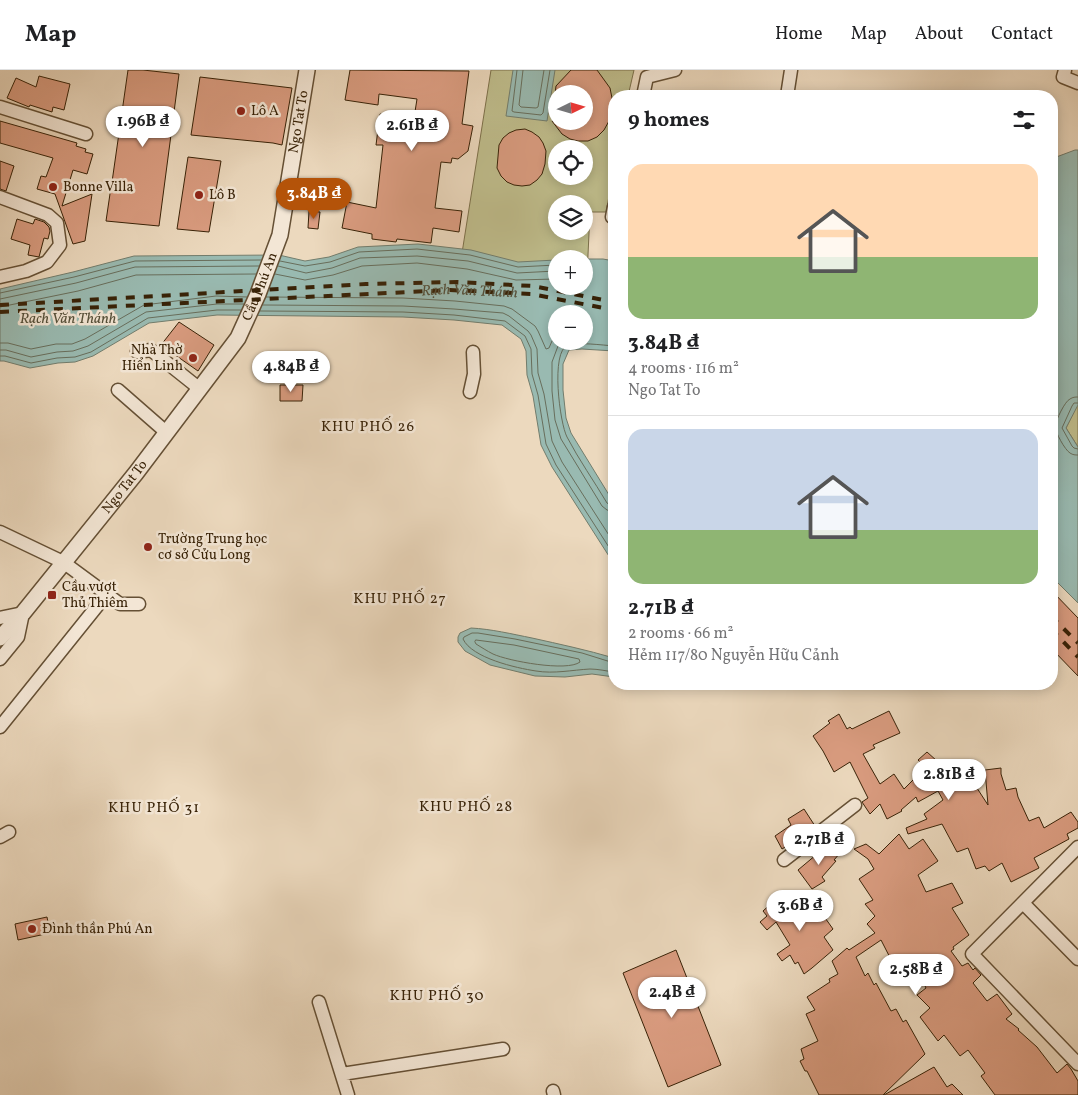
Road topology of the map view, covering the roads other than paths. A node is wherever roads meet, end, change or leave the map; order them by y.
1 (307, 70) edge
2 (675, 70) edge
3 (791, 70) edge
4 (1065, 70) edge
5 (1078, 83) edge
6 (644, 90) edge
7 (789, 90) edge
8 (0, 107) edge
9 (86, 134) dead end
10 (0, 198) edge
11 (280, 235) joint
12 (0, 276) edge
13 (238, 338) joint
14 (137, 352) dead end
15 (473, 352) dead end
16 (200, 389) junction
17 (118, 390) dead end
18 (470, 392) dead end
19 (166, 432) junction
20 (0, 532) edge
21 (63, 562) junction
22 (106, 595) junction
23 (139, 604) dead end
24 (23, 613) junction
25 (2, 629) edge
26 (0, 659) edge
27 (0, 727) edge
28 (856, 805) dead end
29 (1078, 847) edge
30 (784, 860) dead end
31 (1023, 903) junction
32 (1078, 959) edge
33 (319, 1002) dead end
34 (503, 1048) dead end
35 (1078, 1064) edge
36 (342, 1074) junction
37 (348, 1095) edge

1 - 11 street, Ngo Tat To
2 - 6 street
3 - 7 street
4 - 5 street
8 - 9 street
10 - 12 street
11 - 13 street, Cầu Phú An
13 - 16 street, Ngo Tat To
14 - 16 street
15 - 18 street
16 - 19 street, Ngo Tat To
17 - 19 street
19 - 21 street, Ngo Tat To
20 - 21 street
21 - 22 street
21 - 24 street, Ngo Tat To
22 - 23 street
22 - 27 street
24 - 25 street, Ngo Tat To
24 - 26 street
28 - 30 street
29 - 31 street
31 - 32 street
31 - 35 street
33 - 36 street
34 - 36 street
36 - 37 street

